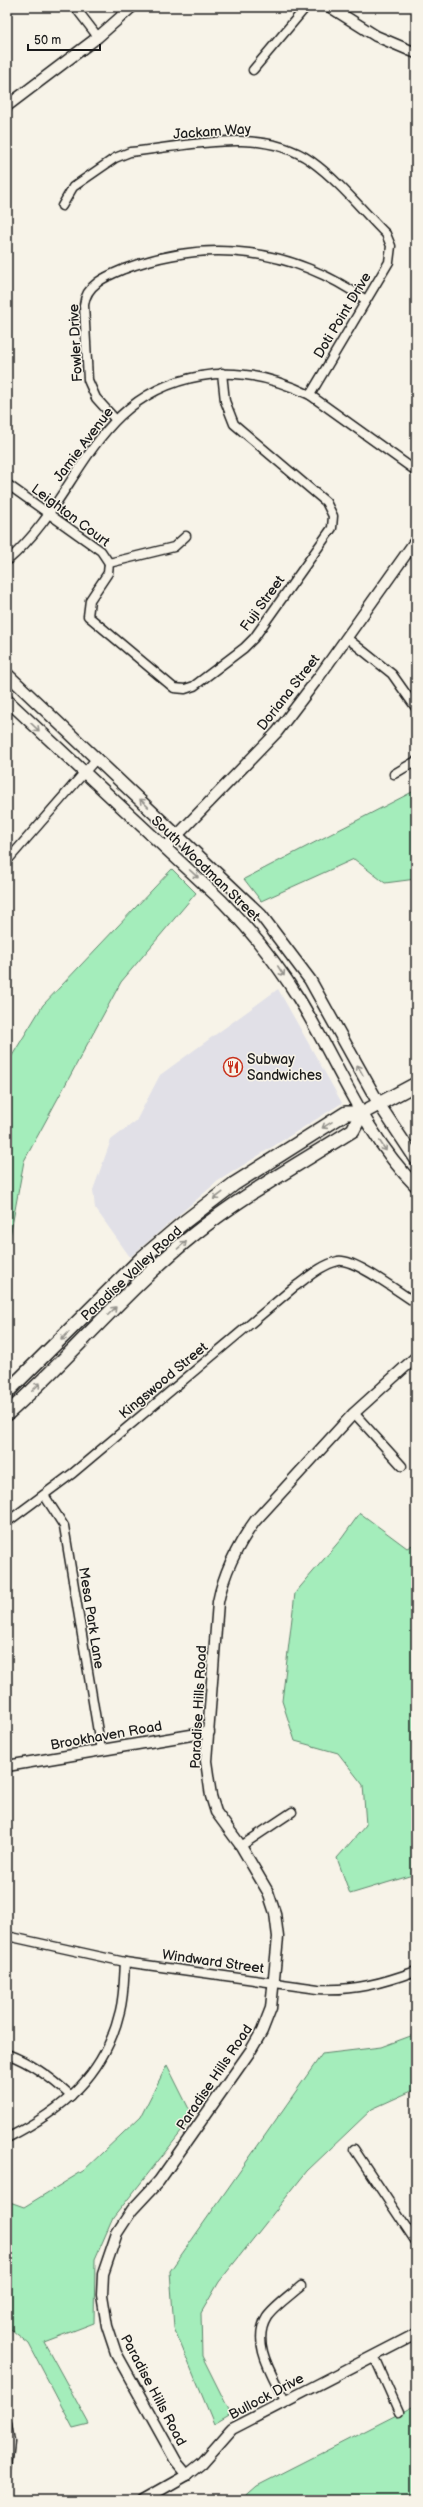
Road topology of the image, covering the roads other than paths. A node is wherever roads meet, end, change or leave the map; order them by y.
1 (74, 7) edge
2 (132, 7) edge
3 (306, 7) edge
4 (330, 7) edge
5 (98, 37) junction
6 (416, 53) edge
7 (253, 70) dead end
8 (7, 106) edge
9 (62, 206) dead end
10 (391, 246) joint
11 (366, 300) junction
12 (222, 373) junction
13 (310, 395) junction
14 (115, 419) junction
15 (416, 471) edge
16 (7, 484) edge
17 (49, 512) junction
18 (186, 536) dead end
19 (416, 540) edge
20 (7, 562) edge
21 (109, 563) junction
22 (347, 638) junction
23 (7, 674) edge
24 (7, 700) edge
25 (416, 708) edge
26 (97, 758) junction
27 (416, 762) edge
28 (84, 773) junction
29 (394, 774) dead end
30 (176, 835) junction
31 (165, 848) junction
32 (7, 861) edge
33 (416, 1084) edge
34 (379, 1104) junction
35 (362, 1114) junction
36 (416, 1160) edge
37 (416, 1186) edge
38 (416, 1303) edge
39 (416, 1357) edge
40 (7, 1392) edge
41 (354, 1413) junction
42 (7, 1414) edge
43 (402, 1466) dead end
44 (44, 1495) junction
45 (7, 1522) edge
46 (209, 1732) junction
47 (101, 1750) junction
48 (7, 1766) edge
49 (292, 1812) dead end
50 (241, 1846) junction
51 (7, 1936) edge
52 (125, 1962) junction
53 (416, 1971) edge
54 (274, 1982) junction
55 (7, 2054) edge
56 (71, 2096) junction
57 (7, 2138) edge
58 (354, 2149) dead end
59 (416, 2242) edge
60 (301, 2286) dead end
61 (416, 2334) edge
62 (374, 2356) junction
63 (285, 2401) junction
64 (399, 2412) dead end
65 (7, 2424) edge
66 (7, 2468) edge
67 (187, 2475) junction
68 (143, 2500) edge

1 - 5 street
2 - 5 street
3 - 7 street
4 - 6 street
5 - 8 street
9 - 10 street, Jackam Way
10 - 11 street, Doti Point Drive
11 - 13 street, Doti Point Drive
11 - 14 street, Fowler Drive
12 - 13 street, Jamie Avenue
12 - 14 street, Jamie Avenue
12 - 21 street, Fuji Street
13 - 15 street, Jamie Avenue
14 - 17 street, Jamie Avenue
16 - 17 street, Leighton Court
17 - 20 street, Jamie Avenue
17 - 21 street, Leighton Court
18 - 21 street, Leighton Court
19 - 22 street, Doriana Street
22 - 25 street
22 - 30 street, Doriana Street
23 - 26 main road, South Woodman Street
24 -> 28 main road, South Woodman Street
26 - 28 street
30 -> 26 main road, South Woodman Street
27 - 29 street
28 - 31 main road, South Woodman Street
28 - 32 street
30 - 31 street, Doriana Street
34 -> 30 main road, South Woodman Street
31 -> 35 main road, South Woodman Street
33 - 34 main road, Paradise Valley Road
34 - 35 main road, Paradise Valley Road
34 - 36 main road, South Woodman Street
35 -> 37 main road, South Woodman Street
35 -> 40 main road, Paradise Valley Road
42 -> 35 main road, Paradise Valley Road
38 - 44 street, Kingswood Street
39 - 41 street, Paradise Hills Road
41 - 43 street
41 - 46 street, Paradise Hills Road
44 - 45 street, Kingswood Street
44 - 47 street, Mesa Park Lane
46 - 47 street, Brookhaven Road
46 - 50 street, Paradise Hills Road
47 - 48 street, Brookhaven Road
49 - 50 street
50 - 54 street, Paradise Hills Road
51 - 52 street, Windward Street
52 - 54 street, Windward Street
52 - 56 street
53 - 54 street, Windward Street
54 - 67 street, Paradise Hills Road
55 - 56 street
56 - 57 street
58 - 59 street
60 - 63 street
61 - 62 street, Bullock Drive
62 - 63 street, Bullock Drive
62 - 64 street
63 - 67 street, Bullock Drive
65 - 66 street
67 - 68 street, Bullock Drive

